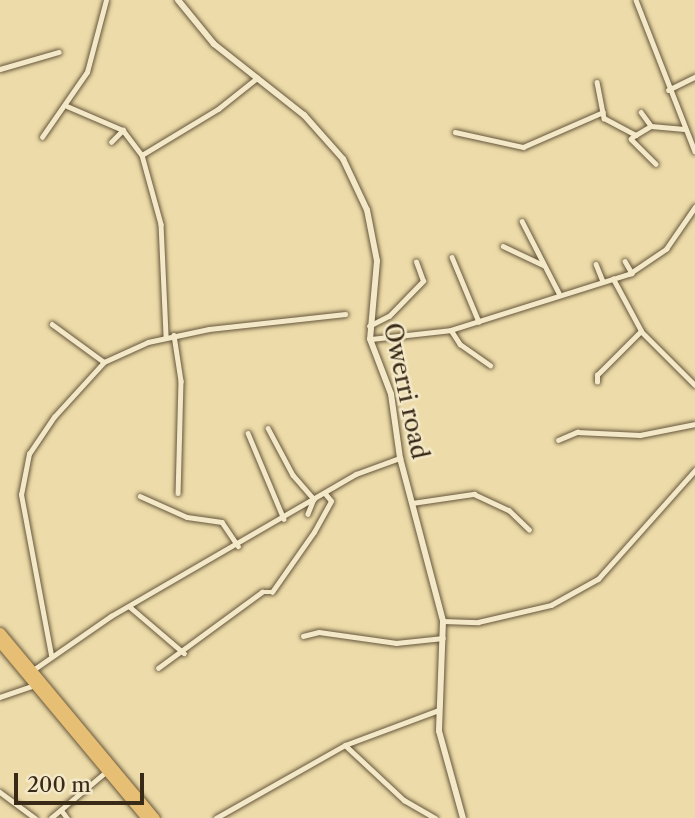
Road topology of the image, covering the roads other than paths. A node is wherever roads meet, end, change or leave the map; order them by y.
1 (106, 0) edge
2 (178, 0) edge
3 (636, 0) edge
4 (59, 52) dead end
5 (0, 69) edge
6 (695, 77) edge
7 (257, 78) junction
8 (597, 82) dead end
9 (668, 90) junction
10 (67, 106) junction
11 (641, 112) dead end
12 (603, 113) junction
13 (651, 126) junction
14 (684, 129) junction
15 (123, 130) junction
16 (455, 132) dead end
17 (636, 135) junction
18 (42, 137) dead end
19 (111, 142) dead end
20 (695, 151) edge
21 (142, 155) junction
22 (656, 164) dead end
23 (695, 207) edge
24 (522, 221) dead end
25 (503, 246) dead end
26 (452, 257) dead end
27 (625, 261) dead end
28 (416, 262) dead end
29 (596, 264) dead end
30 (544, 265) junction
31 (632, 273) junction
32 (613, 279) junction
33 (603, 281) junction
34 (559, 293) junction
35 (345, 314) dead end
36 (479, 322) junction
37 (52, 324) dead end
38 (369, 326) junction
39 (451, 330) junction
40 (641, 331) junction
41 (174, 335) junction
42 (166, 337) junction
43 (370, 339) junction
44 (104, 362) junction
45 (490, 365) dead end
46 (597, 382) dead end
47 (695, 385) edge
48 (695, 424) edge
49 (268, 428) dead end
50 (248, 433) dead end
51 (558, 440) dead end
52 (400, 458) junction
53 (695, 470) edge
54 (178, 493) dead end
55 (326, 495) junction
56 (140, 496) dead end
57 (314, 499) junction
58 (412, 503) junction
59 (308, 514) dead end
60 (284, 519) junction
61 (529, 530) dead end
62 (238, 545) junction
63 (130, 607) junction
64 (443, 621) junction
65 (0, 632) edge
66 (303, 636) dead end
67 (444, 638) junction
68 (0, 643) edge
69 (184, 653) junction
70 (51, 655) junction
71 (158, 668) dead end
72 (32, 671) junction
73 (34, 684) junction
74 (0, 697) edge
75 (439, 710) junction
76 (345, 745) junction
77 (107, 771) junction
78 (0, 792) edge
79 (62, 811) junction
80 (34, 818) edge
81 (51, 818) edge
82 (67, 818) edge
83 (146, 818) edge
84 (155, 818) edge
85 (216, 818) edge
86 (435, 818) edge
87 (463, 818) edge

1 - 10 street
2 - 7 main road, Owerri road
3 - 9 street
4 - 5 street
6 - 9 street
7 - 21 street
7 - 38 main road, Owerri road
8 - 12 street
9 - 14 street
10 - 15 street
10 - 18 street
11 - 13 street
12 - 16 street
12 - 17 street
13 - 14 street
13 - 17 street
14 - 20 street
15 - 19 street
15 - 21 street
17 - 22 street
21 - 42 street
23 - 31 street
24 - 30 street
25 - 30 street
26 - 36 street
27 - 31 street
28 - 38 street
29 - 33 street
30 - 34 street
31 - 32 street
32 - 33 street
32 - 40 street
33 - 34 street
34 - 36 street
35 - 41 street
36 - 39 street
37 - 44 street
38 - 43 main road, Owerri road
39 - 43 street
39 - 45 street
40 - 46 street
40 - 47 street
41 - 42 street
41 - 54 street
42 - 44 street
43 - 52 main road, Owerri road
44 - 70 street
48 - 51 street
49 - 57 street
50 - 60 street
52 - 55 street
52 - 58 main road, Owerri road
53 - 64 street
55 - 57 street
55 - 69 street
56 - 62 street
57 - 59 street
57 - 60 street
58 - 61 street
58 - 64 main road, Owerri road
60 - 62 street
62 - 63 street
63 - 69 street
63 - 70 street
64 - 67 main road, Owerri road
65 - 72 highway
66 - 67 street
67 - 75 main road, Owerri road
68 - 73 highway
69 - 71 street
70 - 72 street
72 - 84 highway
73 - 74 street
73 - 77 highway
75 - 76 street
75 - 87 main road, Owerri road
76 - 85 street
76 - 86 street
77 - 79 street
77 - 83 highway
78 - 80 street
79 - 81 street
79 - 82 street

